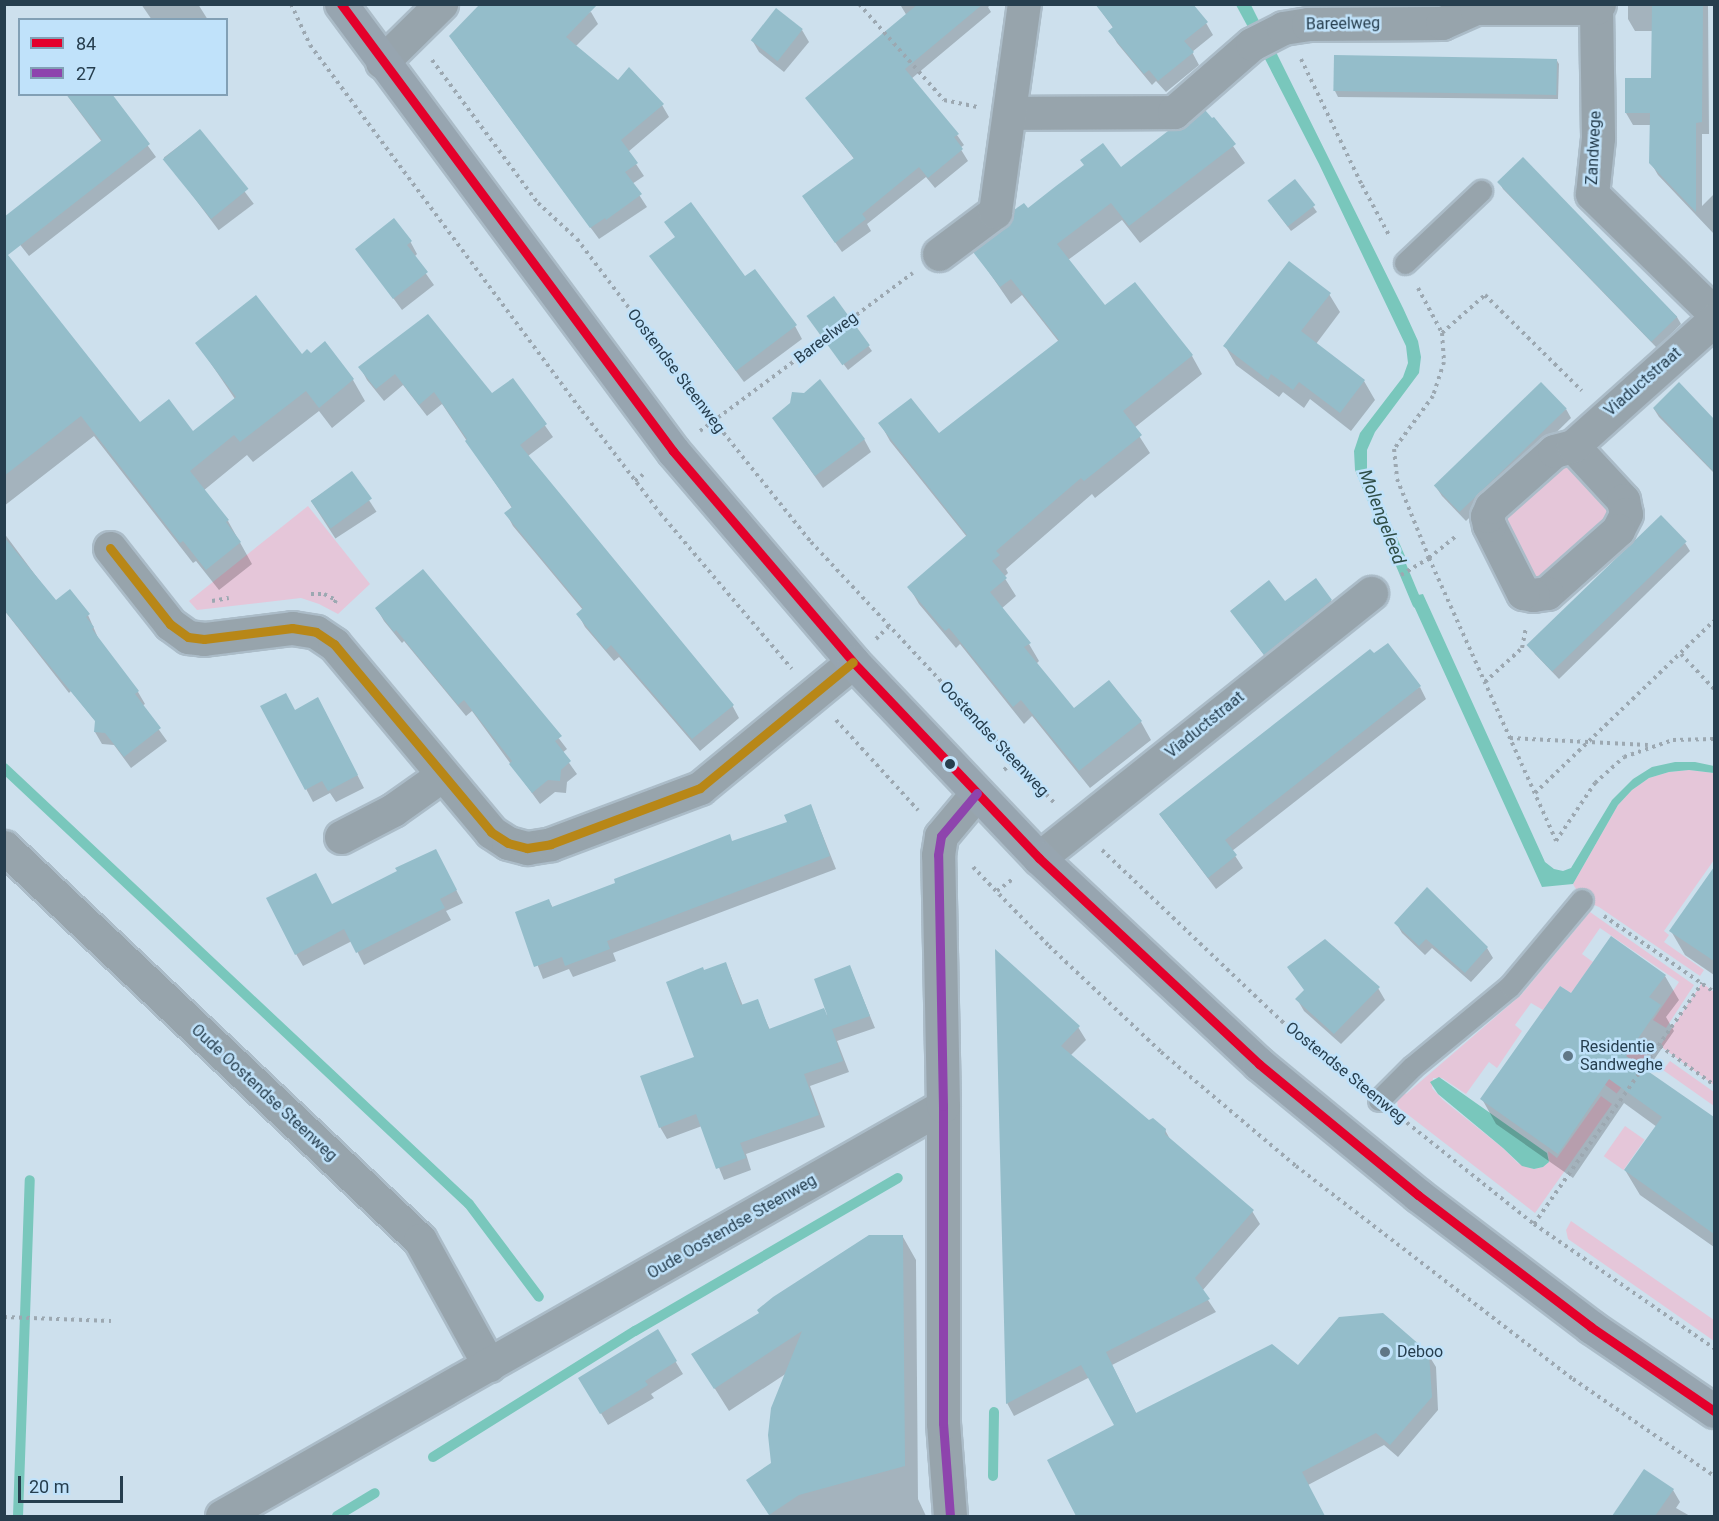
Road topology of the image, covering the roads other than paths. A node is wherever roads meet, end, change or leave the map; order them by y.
1 (341, 4) edge
2 (441, 4) edge
3 (1024, 4) edge
4 (1597, 6) edge
5 (382, 62) junction
6 (1009, 113) junction
7 (1481, 191) dead end
8 (939, 254) road end
9 (1405, 263) road end
10 (1714, 313) edge
11 (1714, 320) edge
12 (1573, 446) junction
13 (110, 548) dead end
14 (1371, 593) dead end
15 (853, 662) junction
16 (441, 776) junction
17 (977, 793) junction
18 (340, 837) dead end
19 (4, 847) edge
20 (1040, 858) junction
21 (1582, 900) road end
22 (1379, 1100) road end
23 (944, 1106) junction
24 (489, 1365) junction
25 (1714, 1411) edge
26 (222, 1516) edge
27 (950, 1516) edge

1 - 5 main road
2 - 5 street
3 - 6 street
4 - 6 street, Bareelweg
4 - 10 street, Zandwege
5 - 15 main road
6 - 8 street
7 - 9 lane
11 - 12 street, Viaductstraat
12 - 12 street, Viaductstraat
13 - 16 street
14 - 20 street, Viaductstraat
15 - 16 street
15 - 17 main road
16 - 18 street
17 - 20 main road
17 - 23 street
19 - 24 street, Oude Oostendse Steenweg
20 - 25 main road
21 - 22 lane
23 - 24 street, Oude Oostendse Steenweg
23 - 27 street
24 - 26 street, Oude Oostendse Steenweg

